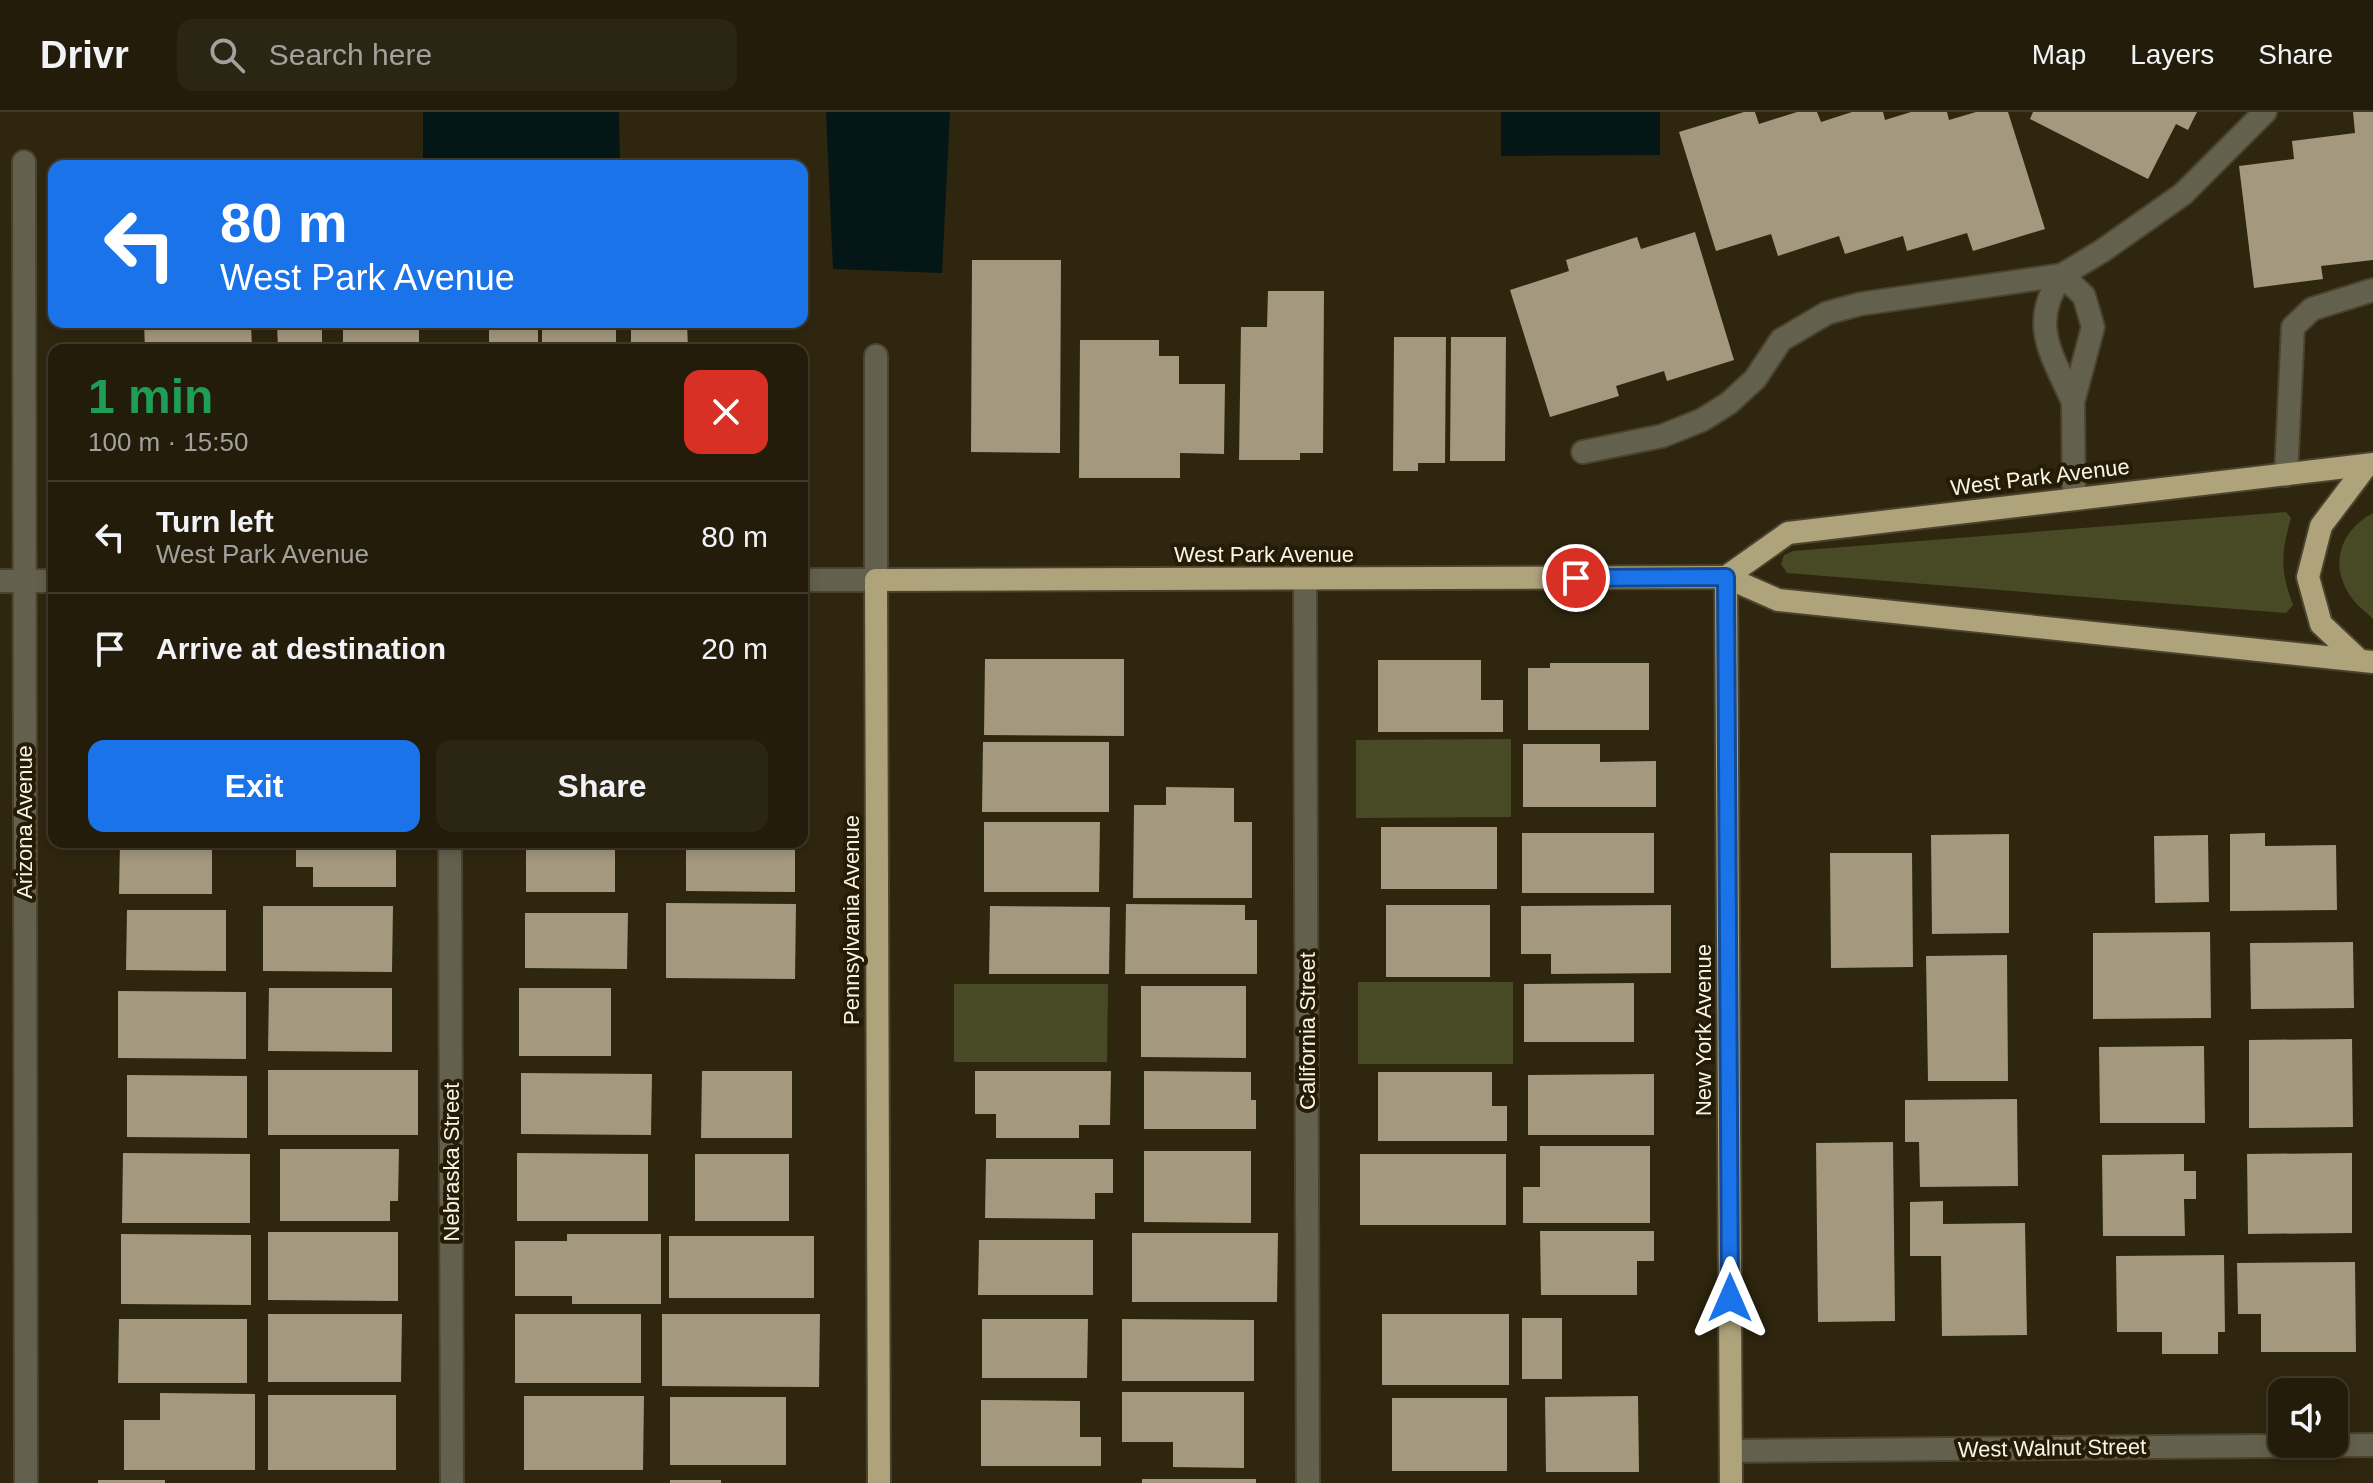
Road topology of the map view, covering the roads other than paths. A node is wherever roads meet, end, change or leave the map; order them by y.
1 (2265, 112) edge
2 (24, 162) dead end
3 (2062, 275) junction
4 (2373, 290) edge
5 (876, 356) dead end
6 (2073, 402) junction
7 (1583, 452) dead end
8 (2370, 464) edge
9 (2286, 475) junction
10 (2074, 499) junction
11 (1726, 577) junction
12 (808, 580) edge
13 (876, 580) junction
14 (1305, 580) junction
15 (0, 581) edge
16 (24, 581) junction
17 (48, 581) edge
18 (2366, 661) edge
19 (450, 848) edge
20 (2373, 1445) edge
21 (1731, 1451) junction
22 (26, 1483) edge
23 (452, 1483) edge
24 (879, 1483) edge
25 (1308, 1483) edge
26 (1731, 1483) edge

1 - 3 street
2 - 16 street, Arizona Avenue
3 - 6 street
3 - 6 street
3 - 7 street
4 - 9 street
5 - 13 street, Pennsylvania Avenue
6 - 10 street
8 - 9 highway, West Park Avenue
8 - 18 highway
9 - 10 highway, West Park Avenue
10 - 11 highway, West Park Avenue
11 - 14 highway, West Park Avenue
11 - 18 highway, West Park Avenue
11 - 21 highway, New York Avenue
12 - 13 street, West Park Avenue
13 - 14 highway, West Park Avenue
13 - 24 highway, Pennsylvania Avenue
14 - 25 street, California Street
15 - 16 street
16 - 17 street
16 - 22 street, Arizona Avenue
19 - 23 street, Nebraska Street
20 - 21 street, West Walnut Street
21 - 26 highway, New York Avenue

